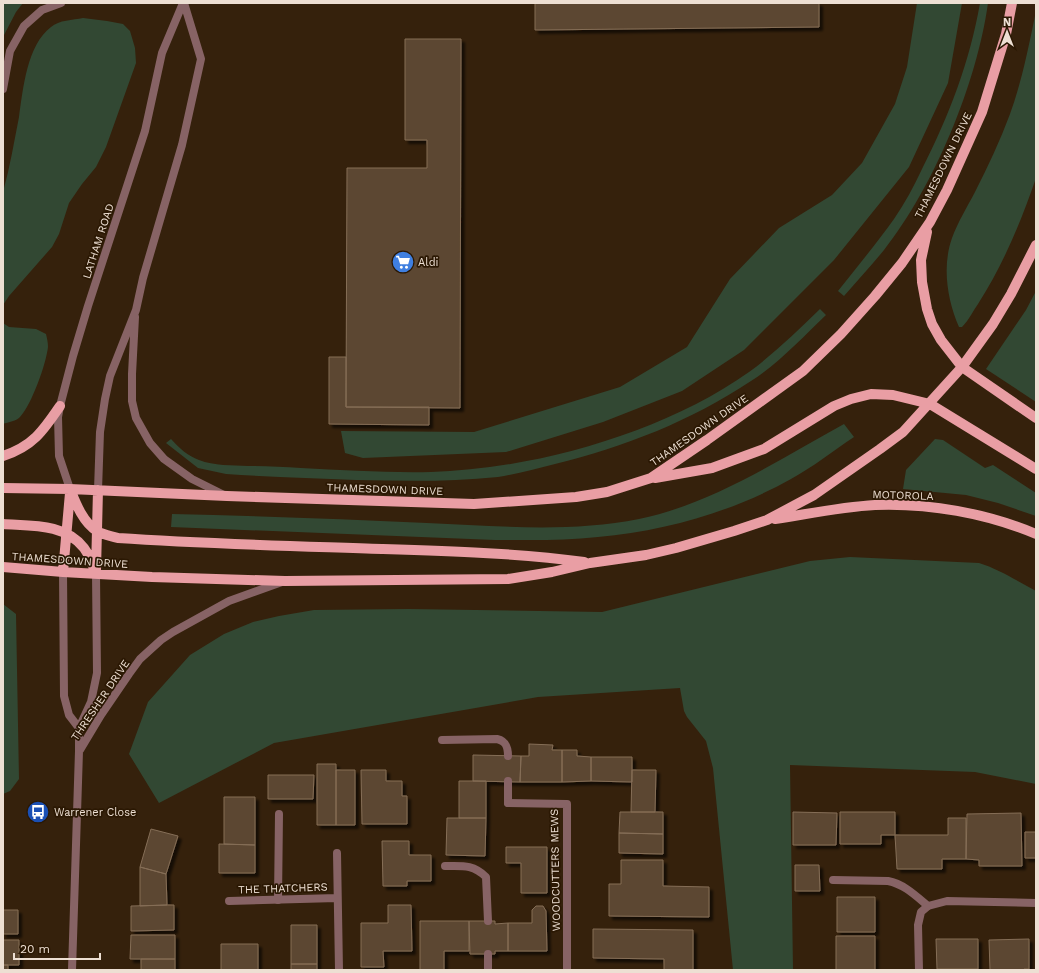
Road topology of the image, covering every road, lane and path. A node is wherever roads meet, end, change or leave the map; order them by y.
1 (61, 3) edge
2 (183, 3) edge
3 (1012, 3) edge
4 (3, 89) edge
5 (930, 222) junction
6 (1036, 244) edge
7 (136, 310) junction
8 (962, 367) junction
9 (930, 404) junction
10 (60, 406) junction
11 (1036, 418) edge
12 (3, 456) edge
13 (1036, 469) edge
14 (652, 478) junction
15 (3, 488) edge
16 (70, 489) junction
17 (98, 490) junction
18 (227, 496) junction
19 (767, 520) junction
20 (3, 524) edge
21 (98, 532) junction
22 (66, 534) junction
23 (1036, 534) edge
24 (590, 563) junction
25 (3, 568) edge
26 (63, 572) junction
27 (96, 574) junction
28 (285, 581) junction
29 (79, 728) junction
30 (442, 740) dead end
31 (79, 750) junction
32 (508, 756) dead end
33 (508, 781) dead end
34 (279, 814) dead end
35 (337, 853) dead end
36 (445, 866) dead end
37 (833, 880) dead end
38 (337, 898) junction
39 (278, 900) junction
40 (229, 901) dead end
41 (1036, 903) edge
42 (928, 906) junction
43 (488, 920) dead end
44 (488, 954) dead end
45 (72, 970) edge
46 (338, 970) edge
47 (488, 970) edge
48 (567, 970) edge
49 (919, 970) edge

1 - 4 street
2 - 7 street, LATHAM ROAD
2 - 10 street, LATHAM ROAD
3 - 5 main road, THAMESDOWN DRIVE
5 - 8 main road
5 - 14 main road, THAMESDOWN DRIVE
6 - 8 main road, THAMESDOWN DRIVE
7 - 17 street, LATHAM ROAD
7 - 18 street, LATHAM ROAD
8 - 9 main road, THAMESDOWN DRIVE
8 - 11 main road
9 - 13 main road
9 - 14 main road
9 - 19 main road, THAMESDOWN DRIVE
10 - 12 main road
10 - 16 street, LATHAM ROAD
14 - 18 main road, THAMESDOWN DRIVE
15 - 16 main road, THAMESDOWN DRIVE
16 - 17 main road, THAMESDOWN DRIVE
16 - 21 main road
16 - 22 main road
17 - 18 main road, THAMESDOWN DRIVE
17 - 21 main road
19 - 23 main road, MOTOROLA
19 - 24 main road, THAMESDOWN DRIVE
20 - 22 main road
21 - 24 main road
21 - 27 main road
22 - 26 main road
22 - 27 main road
24 - 28 main road, THAMESDOWN DRIVE
25 - 26 main road, THAMESDOWN DRIVE
26 - 27 main road, THAMESDOWN DRIVE
26 - 29 street, THRESHER DRIVE
27 - 28 main road, THAMESDOWN DRIVE
27 - 29 street, THRESHER DRIVE
28 - 31 street, THRESHER DRIVE
29 - 31 street, THRESHER DRIVE
30 - 32 street
31 - 45 street, THRESHER DRIVE
33 - 48 street, WOODCUTTERS MEWS
34 - 39 street
35 - 38 street, THE THATCHERS
36 - 43 street
37 - 42 street
38 - 39 street, THE THATCHERS
38 - 46 street, THE THATCHERS
39 - 40 street, THE THATCHERS
41 - 42 street
42 - 49 street
44 - 47 street

